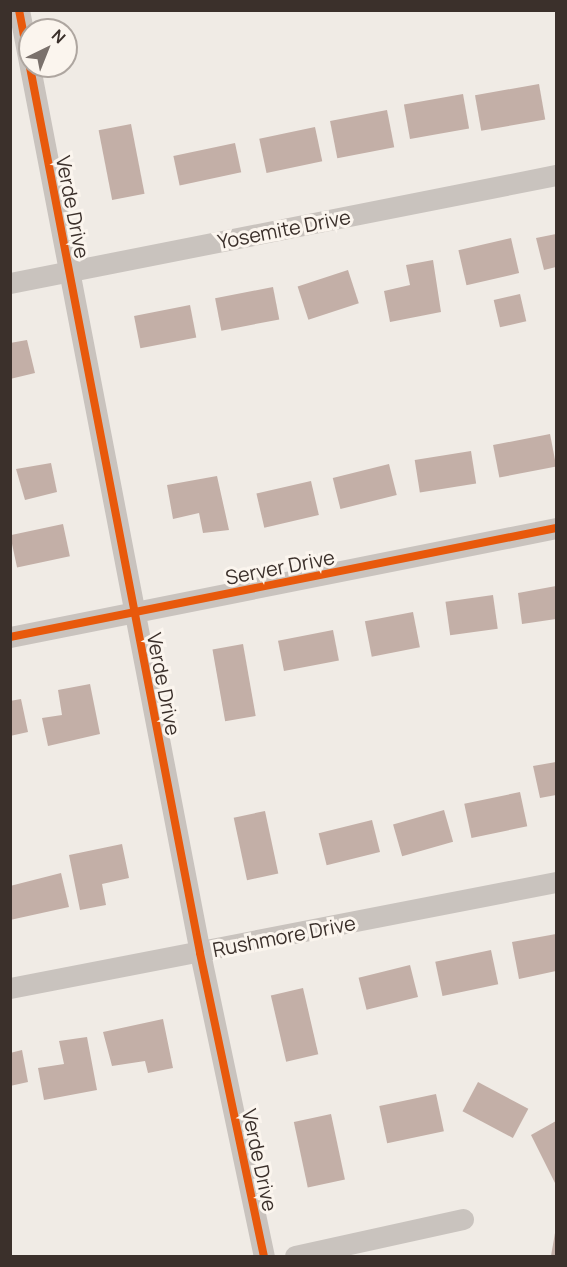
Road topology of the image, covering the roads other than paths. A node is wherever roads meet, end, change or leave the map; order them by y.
1 (20, 10) edge
2 (556, 175) edge
3 (69, 271) junction
4 (10, 283) edge
5 (556, 528) edge
6 (134, 613) junction
7 (10, 637) edge
8 (556, 882) edge
9 (200, 952) junction
10 (10, 988) edge
11 (462, 1219) dead end
12 (264, 1257) edge
13 (295, 1257) edge

1 - 3 street, Verde Drive
2 - 3 street, Yosemite Drive
3 - 4 street, Yosemite Drive
3 - 6 street, Verde Drive
5 - 6 street, Server Drive
6 - 7 street, Server Drive
6 - 9 street, Verde Drive
8 - 9 street, Rushmore Drive
9 - 10 street, Rushmore Drive
9 - 12 street, Verde Drive
11 - 13 street

